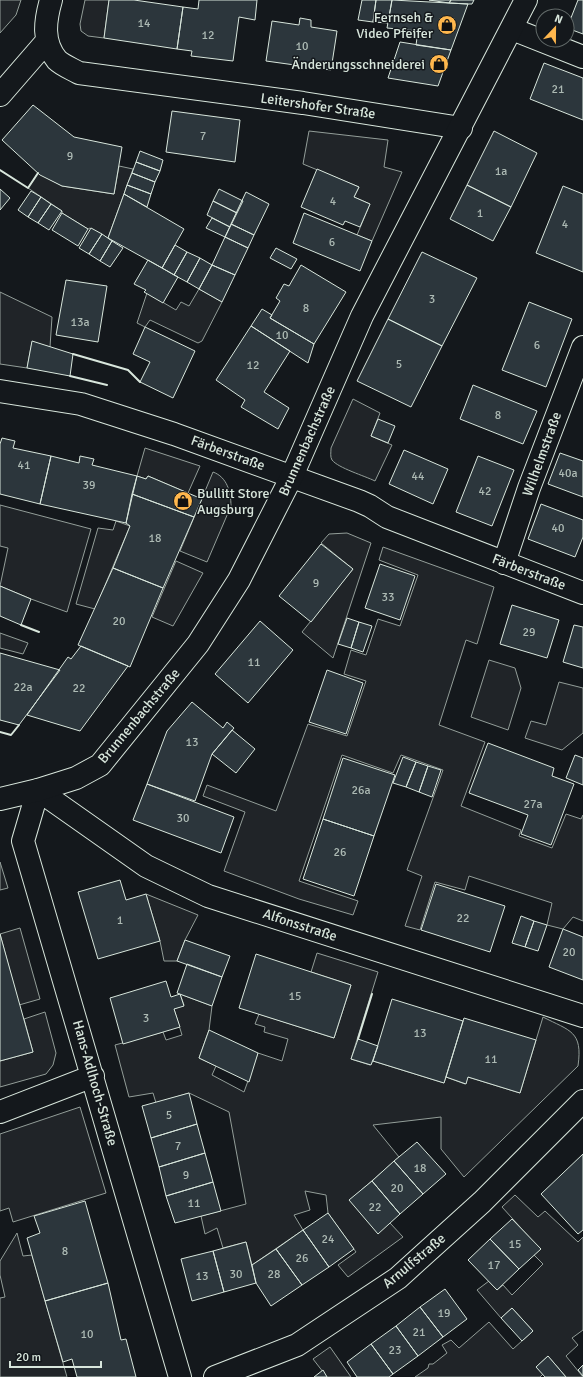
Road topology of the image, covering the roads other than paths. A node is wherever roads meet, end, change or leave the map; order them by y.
1 (51, 0) edge
2 (526, 0) edge
3 (512, 29) junction
4 (46, 42) junction
5 (583, 57) edge
6 (0, 95) edge
7 (461, 128) junction
8 (583, 347) edge
9 (0, 391) edge
10 (292, 476) junction
11 (504, 563) junction
12 (583, 593) edge
13 (38, 790) junction
14 (0, 799) edge
15 (583, 1016) edge
16 (92, 1076) junction
17 (583, 1101) edge
18 (0, 1112) edge
19 (180, 1377) edge
20 (215, 1377) edge

1 - 4 street
2 - 3 street
3 - 5 street
3 - 7 street
4 - 6 street
4 - 7 street, Leitershofer Straße
7 - 10 street, Brunnenbachstraße
8 - 11 street, Wilhelmstraße
9 - 10 street, Färberstraße
10 - 11 street, Färberstraße
10 - 13 street, Brunnenbachstraße
11 - 12 street, Färberstraße
13 - 14 street, Brunnenbachstraße
13 - 15 street, Alfonsstraße
13 - 16 street, Hans-Adlhoch-Straße
16 - 18 street
16 - 19 street, Hans-Adlhoch-Straße
17 - 20 street, Arnulfstraße

